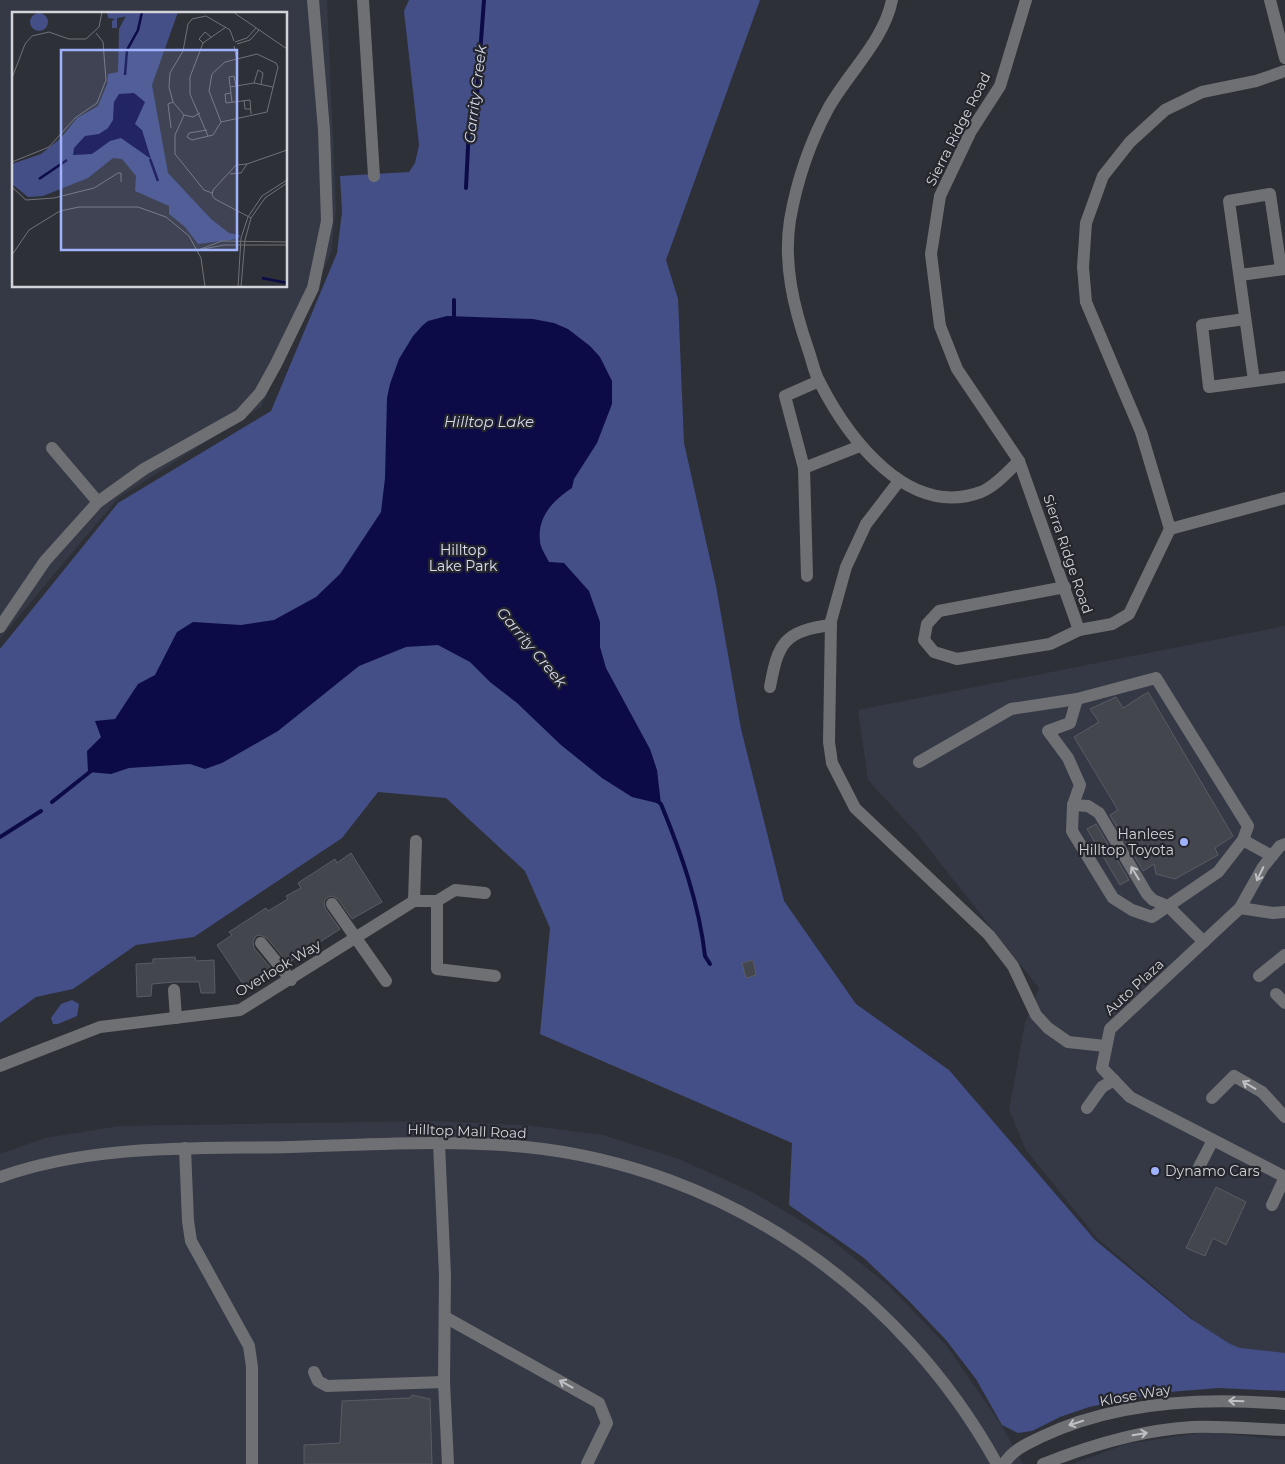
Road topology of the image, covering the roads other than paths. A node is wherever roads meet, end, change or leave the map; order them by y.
1 (313, 0) edge
2 (363, 0) edge
3 (892, 0) edge
4 (1026, 0) edge
5 (1270, 0) edge
6 (1280, 17) edge
7 (1285, 58) edge
8 (1285, 71) edge
9 (374, 176) dead end
10 (1283, 269) edge
11 (1240, 275) junction
12 (1245, 319) junction
13 (1285, 377) edge
14 (819, 381) junction
15 (1254, 381) junction
16 (860, 446) junction
17 (52, 448) dead end
18 (1019, 461) junction
19 (804, 468) junction
20 (899, 480) junction
21 (1285, 498) edge
22 (98, 502) junction
23 (1170, 529) junction
24 (807, 576) dead end
25 (1065, 586) junction
26 (0, 626) edge
27 (831, 626) junction
28 (1078, 630) junction
29 (770, 687) dead end
30 (1077, 699) junction
31 (919, 762) dead end
32 (1073, 805) junction
33 (1243, 840) junction
34 (416, 841) dead end
35 (1285, 844) edge
36 (1272, 856) junction
37 (485, 893) dead end
38 (414, 901) junction
39 (437, 901) junction
40 (332, 904) dead end
41 (1168, 906) junction
42 (1240, 908) junction
43 (1285, 912) edge
44 (356, 938) junction
45 (1204, 942) junction
46 (261, 943) dead end
47 (1285, 954) edge
48 (495, 976) dead end
49 (1260, 976) dead end
50 (291, 980) junction
51 (386, 981) dead end
52 (174, 990) dead end
53 (176, 1018) junction
54 (1106, 1046) junction
55 (0, 1066) edge
56 (1114, 1080) junction
57 (1212, 1098) dead end
58 (1087, 1108) dead end
59 (1285, 1117) edge
60 (1213, 1140) junction
61 (439, 1144) junction
62 (185, 1148) junction
63 (1199, 1167) dead end
64 (0, 1177) edge
65 (1285, 1177) edge
66 (1272, 1205) dead end
67 (445, 1317) junction
68 (314, 1372) dead end
69 (444, 1382) junction
70 (1285, 1404) edge
71 (1285, 1430) edge
72 (252, 1464) edge
73 (448, 1464) edge
74 (588, 1464) edge
75 (998, 1464) edge
76 (1004, 1464) edge
77 (1043, 1464) edge

1 - 22 street
2 - 9 street
3 - 14 street
4 - 18 street, Sierra Ridge Road
5 - 6 street
6 - 7 street
8 - 23 street
10 - 11 street
10 - 11 street
11 - 12 street
12 - 15 street
12 - 15 street
13 - 15 street
14 - 16 street
14 - 19 street
16 - 19 street
16 - 20 street
17 - 22 street
18 - 20 street
18 - 25 street, Sierra Ridge Road
19 - 24 street
20 - 27 street
21 - 23 street
22 - 26 street
23 - 28 street, Sierra Ridge Road
25 - 28 street, Sierra Ridge Road
25 - 28 street
27 - 29 street
27 - 54 street
30 - 31 street
30 - 32 street
30 - 33 street
41 -> 32 street
32 - 41 street
33 - 36 street
33 - 41 street
34 - 38 street
35 - 36 street, Auto Plaza
36 -> 42 street, Auto Plaza
37 - 39 street
38 - 39 street
38 - 44 street, Overlook Way
39 - 48 street
40 - 44 street
41 - 45 street
42 - 43 street
42 - 45 street, Auto Plaza
44 - 50 street, Overlook Way
44 - 51 street
45 - 54 street, Auto Plaza
46 - 50 street
47 - 49 street
50 - 53 street, Overlook Way
52 - 53 street
53 - 55 street, Overlook Way
54 - 56 street, Auto Plaza
56 - 58 street
56 - 60 street, Auto Plaza
59 -> 57 street
60 - 63 street
60 - 65 street, Auto Plaza
61 - 62 street, Hilltop Mall Road
61 - 67 street
61 - 75 street, Hilltop Mall Road
62 - 64 street, Hilltop Mall Road
62 - 72 street
65 - 66 street
67 - 69 street
74 -> 67 street
68 - 69 street
69 - 73 street
70 -> 76 street, Klose Way
77 -> 71 street

